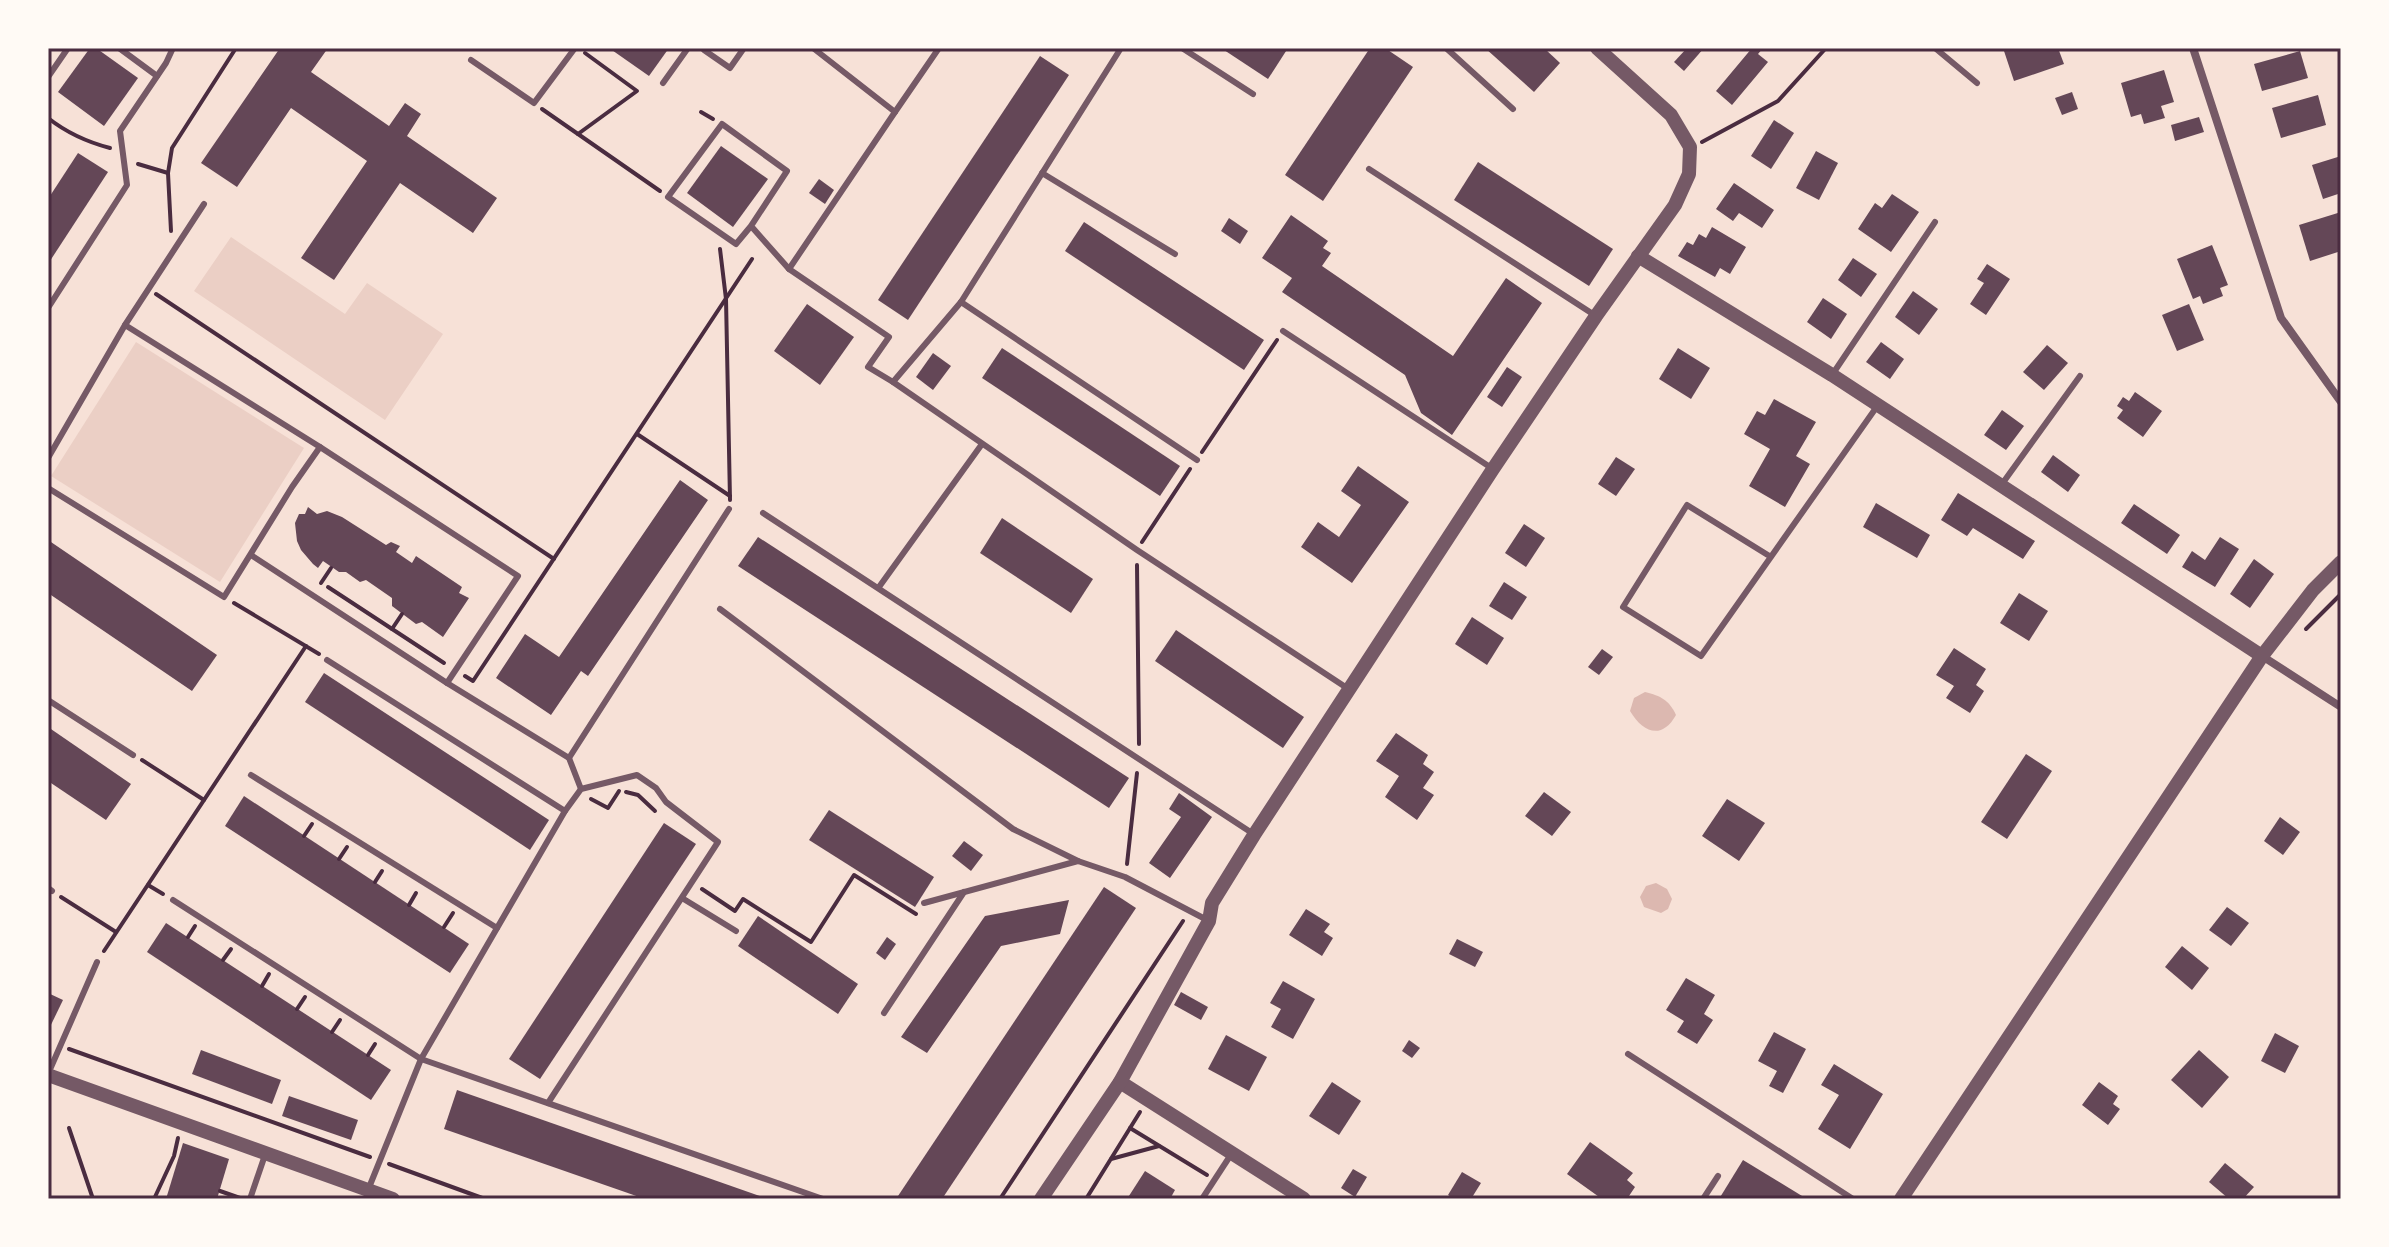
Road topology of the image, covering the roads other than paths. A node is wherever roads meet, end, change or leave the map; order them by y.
1 (68, 48) edge
2 (119, 48) edge
3 (173, 48) edge
4 (577, 48) edge
5 (688, 48) edge
6 (744, 48) edge
7 (813, 48) edge
8 (939, 48) edge
9 (1121, 48) edge
10 (1182, 48) edge
11 (1446, 48) edge
12 (1597, 48) edge
13 (1935, 48) edge
14 (2193, 48) edge
15 (704, 49) edge
16 (471, 60) dead end
17 (157, 76) junction
18 (48, 77) edge
19 (663, 83) dead end
20 (1977, 83) dead end
21 (1253, 94) dead end
22 (1513, 109) dead end
23 (895, 112) junction
24 (1369, 169) dead end
25 (1042, 173) junction
26 (204, 204) dead end
27 (1935, 222) dead end
28 (751, 226) junction
29 (1175, 254) dead end
30 (1638, 256) junction
31 (789, 269) junction
32 (961, 302) junction
33 (48, 308) edge
34 (1596, 316) junction
35 (125, 325) junction
36 (1283, 331) road end
37 (1832, 375) junction
38 (2080, 376) dead end
39 (893, 382) junction
40 (2341, 402) edge
41 (1878, 405) junction
42 (982, 444) junction
43 (320, 447) junction
44 (48, 458) edge
45 (1197, 460) road end
46 (1493, 469) junction
47 (2001, 485) junction
48 (48, 488) edge
49 (729, 509) road end
50 (763, 513) dead end
51 (251, 555) junction
52 (1771, 557) junction
53 (2341, 562) edge
54 (879, 587) junction
55 (720, 609) dead end
56 (2262, 656) junction
57 (327, 660) road end
58 (447, 683) junction
59 (1350, 690) junction
60 (48, 700) edge
61 (2341, 707) edge
62 (133, 755) road end
63 (569, 758) junction
64 (251, 775) dead end
65 (580, 790) junction
66 (565, 811) junction
67 (1254, 835) junction
68 (1078, 861) junction
69 (964, 892) junction
70 (682, 898) junction
71 (173, 900) road end
72 (924, 903) road end
73 (1209, 921) junction
74 (497, 928) junction
75 (736, 931) dead end
76 (97, 962) road end
77 (884, 1013) dead end
78 (1628, 1054) dead end
79 (421, 1059) junction
80 (48, 1074) edge
81 (1120, 1082) junction
82 (548, 1103) junction
83 (1232, 1153) junction
84 (265, 1155) junction
85 (1718, 1176) dead end
86 (366, 1195) edge
87 (250, 1199) edge
88 (393, 1199) edge
89 (823, 1199) edge
90 (1041, 1199) edge
91 (1202, 1199) edge
92 (1304, 1199) edge
93 (1703, 1199) edge
94 (1853, 1199) edge
95 (1901, 1199) edge

1 - 18 lane
2 - 17 lane
3 - 17 lane
4 - 16 lane
5 - 19 lane
6 - 15 lane
7 - 23 lane
8 - 23 lane
9 - 25 lane
10 - 21 lane
11 - 22 lane
12 - 30 street
13 - 20 lane
14 - 40 street
17 - 33 lane
23 - 31 lane
24 - 34 lane
25 - 29 lane
25 - 32 lane
26 - 35 lane
27 - 37 lane
28 - 28 lane
28 - 31 lane
30 - 34 street
30 - 37 street
31 - 39 lane
32 - 39 lane
32 - 45 lane
34 - 46 street
35 - 43 lane
35 - 44 lane
36 - 46 lane
37 - 41 street
38 - 47 lane
39 - 42 lane
41 - 47 street
41 - 52 lane
42 - 54 lane
42 - 59 lane
43 - 51 lane
43 - 58 lane
46 - 59 street
47 - 56 street
48 - 51 lane
49 - 63 lane
50 - 54 lane
51 - 58 lane
52 - 52 lane
53 - 56 street
54 - 67 lane
55 - 68 lane
56 - 61 street
56 - 95 street
57 - 66 lane
58 - 63 lane
59 - 67 street
60 - 62 lane
63 - 65 lane
64 - 74 lane
65 - 66 lane
65 - 70 lane
66 - 74 lane
67 - 73 street
68 - 69 lane
68 - 73 lane
69 - 72 lane
69 - 77 lane
70 - 75 lane
70 - 82 lane
71 - 79 lane
73 - 81 street
74 - 79 lane
76 - 80 lane
78 - 94 lane
79 - 82 lane
79 - 86 lane
80 - 84 street
81 - 83 street
81 - 90 street
82 - 89 lane
83 - 91 lane
83 - 92 street
84 - 86 street
84 - 87 lane
85 - 93 lane
86 - 88 street

